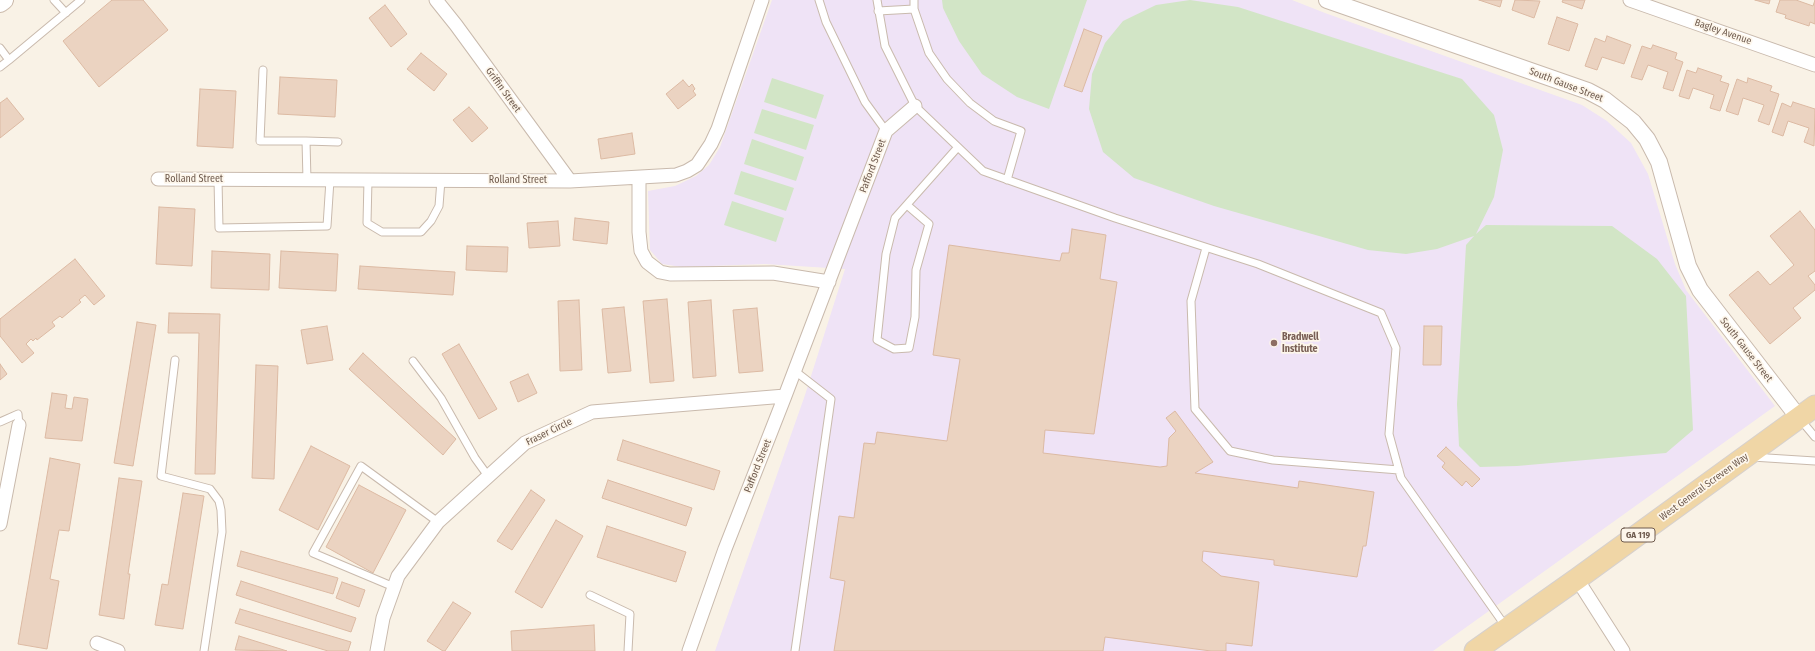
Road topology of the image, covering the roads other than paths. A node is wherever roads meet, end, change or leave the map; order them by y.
1 (4, 0) edge
2 (54, 0) edge
3 (81, 0) edge
4 (436, 0) edge
5 (762, 0) edge
6 (819, 0) edge
7 (876, 0) edge
8 (914, 0) edge
9 (1327, 0) edge
10 (1630, 0) edge
11 (0, 3) edge
12 (914, 9) junction
13 (878, 11) junction
14 (66, 13) junction
15 (0, 48) edge
16 (9, 60) junction
17 (1815, 65) edge
18 (0, 67) edge
19 (263, 70) dead end
20 (915, 106) junction
21 (886, 131) junction
22 (306, 141) junction
23 (338, 142) dead end
24 (958, 147) junction
25 (639, 178) junction
26 (158, 179) dead end
27 (218, 179) junction
28 (307, 180) junction
29 (330, 180) junction
30 (368, 180) junction
31 (441, 180) junction
32 (1007, 180) junction
33 (570, 181) junction
34 (907, 205) junction
35 (1206, 248) junction
36 (829, 282) junction
37 (175, 360) dead end
38 (413, 361) dead end
39 (795, 371) junction
40 (785, 396) junction
41 (1807, 412) edge
42 (0, 422) edge
43 (19, 425) joint
44 (1815, 437) edge
45 (1744, 457) junction
46 (1815, 461) edge
47 (1399, 470) junction
48 (488, 476) junction
49 (438, 522) junction
50 (0, 524) edge
51 (1577, 579) junction
52 (394, 587) junction
53 (590, 596) dead end
54 (1507, 629) junction
55 (97, 643) dead end
56 (118, 651) edge
57 (204, 651) edge
58 (377, 651) edge
59 (628, 651) edge
60 (689, 651) edge
61 (795, 651) edge
62 (1475, 651) edge
63 (1623, 651) edge

1 - 11 main road
2 - 14 lane
3 - 14 lane
4 - 33 street, Griffin Street
5 - 25 street, Rolland Street
6 - 21 lane
7 - 13 lane
8 - 12 lane
9 - 41 street, South Gause Street
10 - 17 street, Bagley Avenue
12 - 13 lane
12 - 32 lane
13 - 20 lane
14 - 16 lane
15 - 16 lane
16 - 18 lane
19 - 22 lane
20 - 21 street, Pafford Street
20 - 24 lane
21 - 36 street, Pafford Street
22 - 23 lane
22 - 28 lane
24 - 32 lane
24 - 34 lane
25 - 33 street, Rolland Street
25 - 36 street
26 - 27 street, Rolland Street
27 - 28 street, Rolland Street
27 - 29 lane
28 - 29 street, Rolland Street
29 - 30 street, Rolland Street
30 - 31 street, Rolland Street
30 - 31 lane
31 - 33 street, Rolland Street
32 - 35 lane
34 - 34 lane
35 - 47 lane
35 - 47 lane
36 - 39 street, Pafford Street
37 - 57 lane
38 - 48 lane
39 - 40 street, Pafford Street
39 - 61 lane
40 - 48 street, Fraser Circle
40 - 60 street, Pafford Street
41 - 44 lane
41 - 45 main road, West General Screven Way / GA 119
42 - 43 lane
43 - 50 street
45 - 46 lane
45 - 51 main road, West General Screven Way / GA 119
47 - 54 lane
48 - 49 street, Fraser Circle
49 - 52 street, Fraser Circle
49 - 52 lane
51 - 54 main road, West General Screven Way / GA 119
51 - 63 street
52 - 58 street, Fraser Circle
53 - 59 lane
54 - 62 main road, West General Screven Way / GA 119
55 - 56 street

